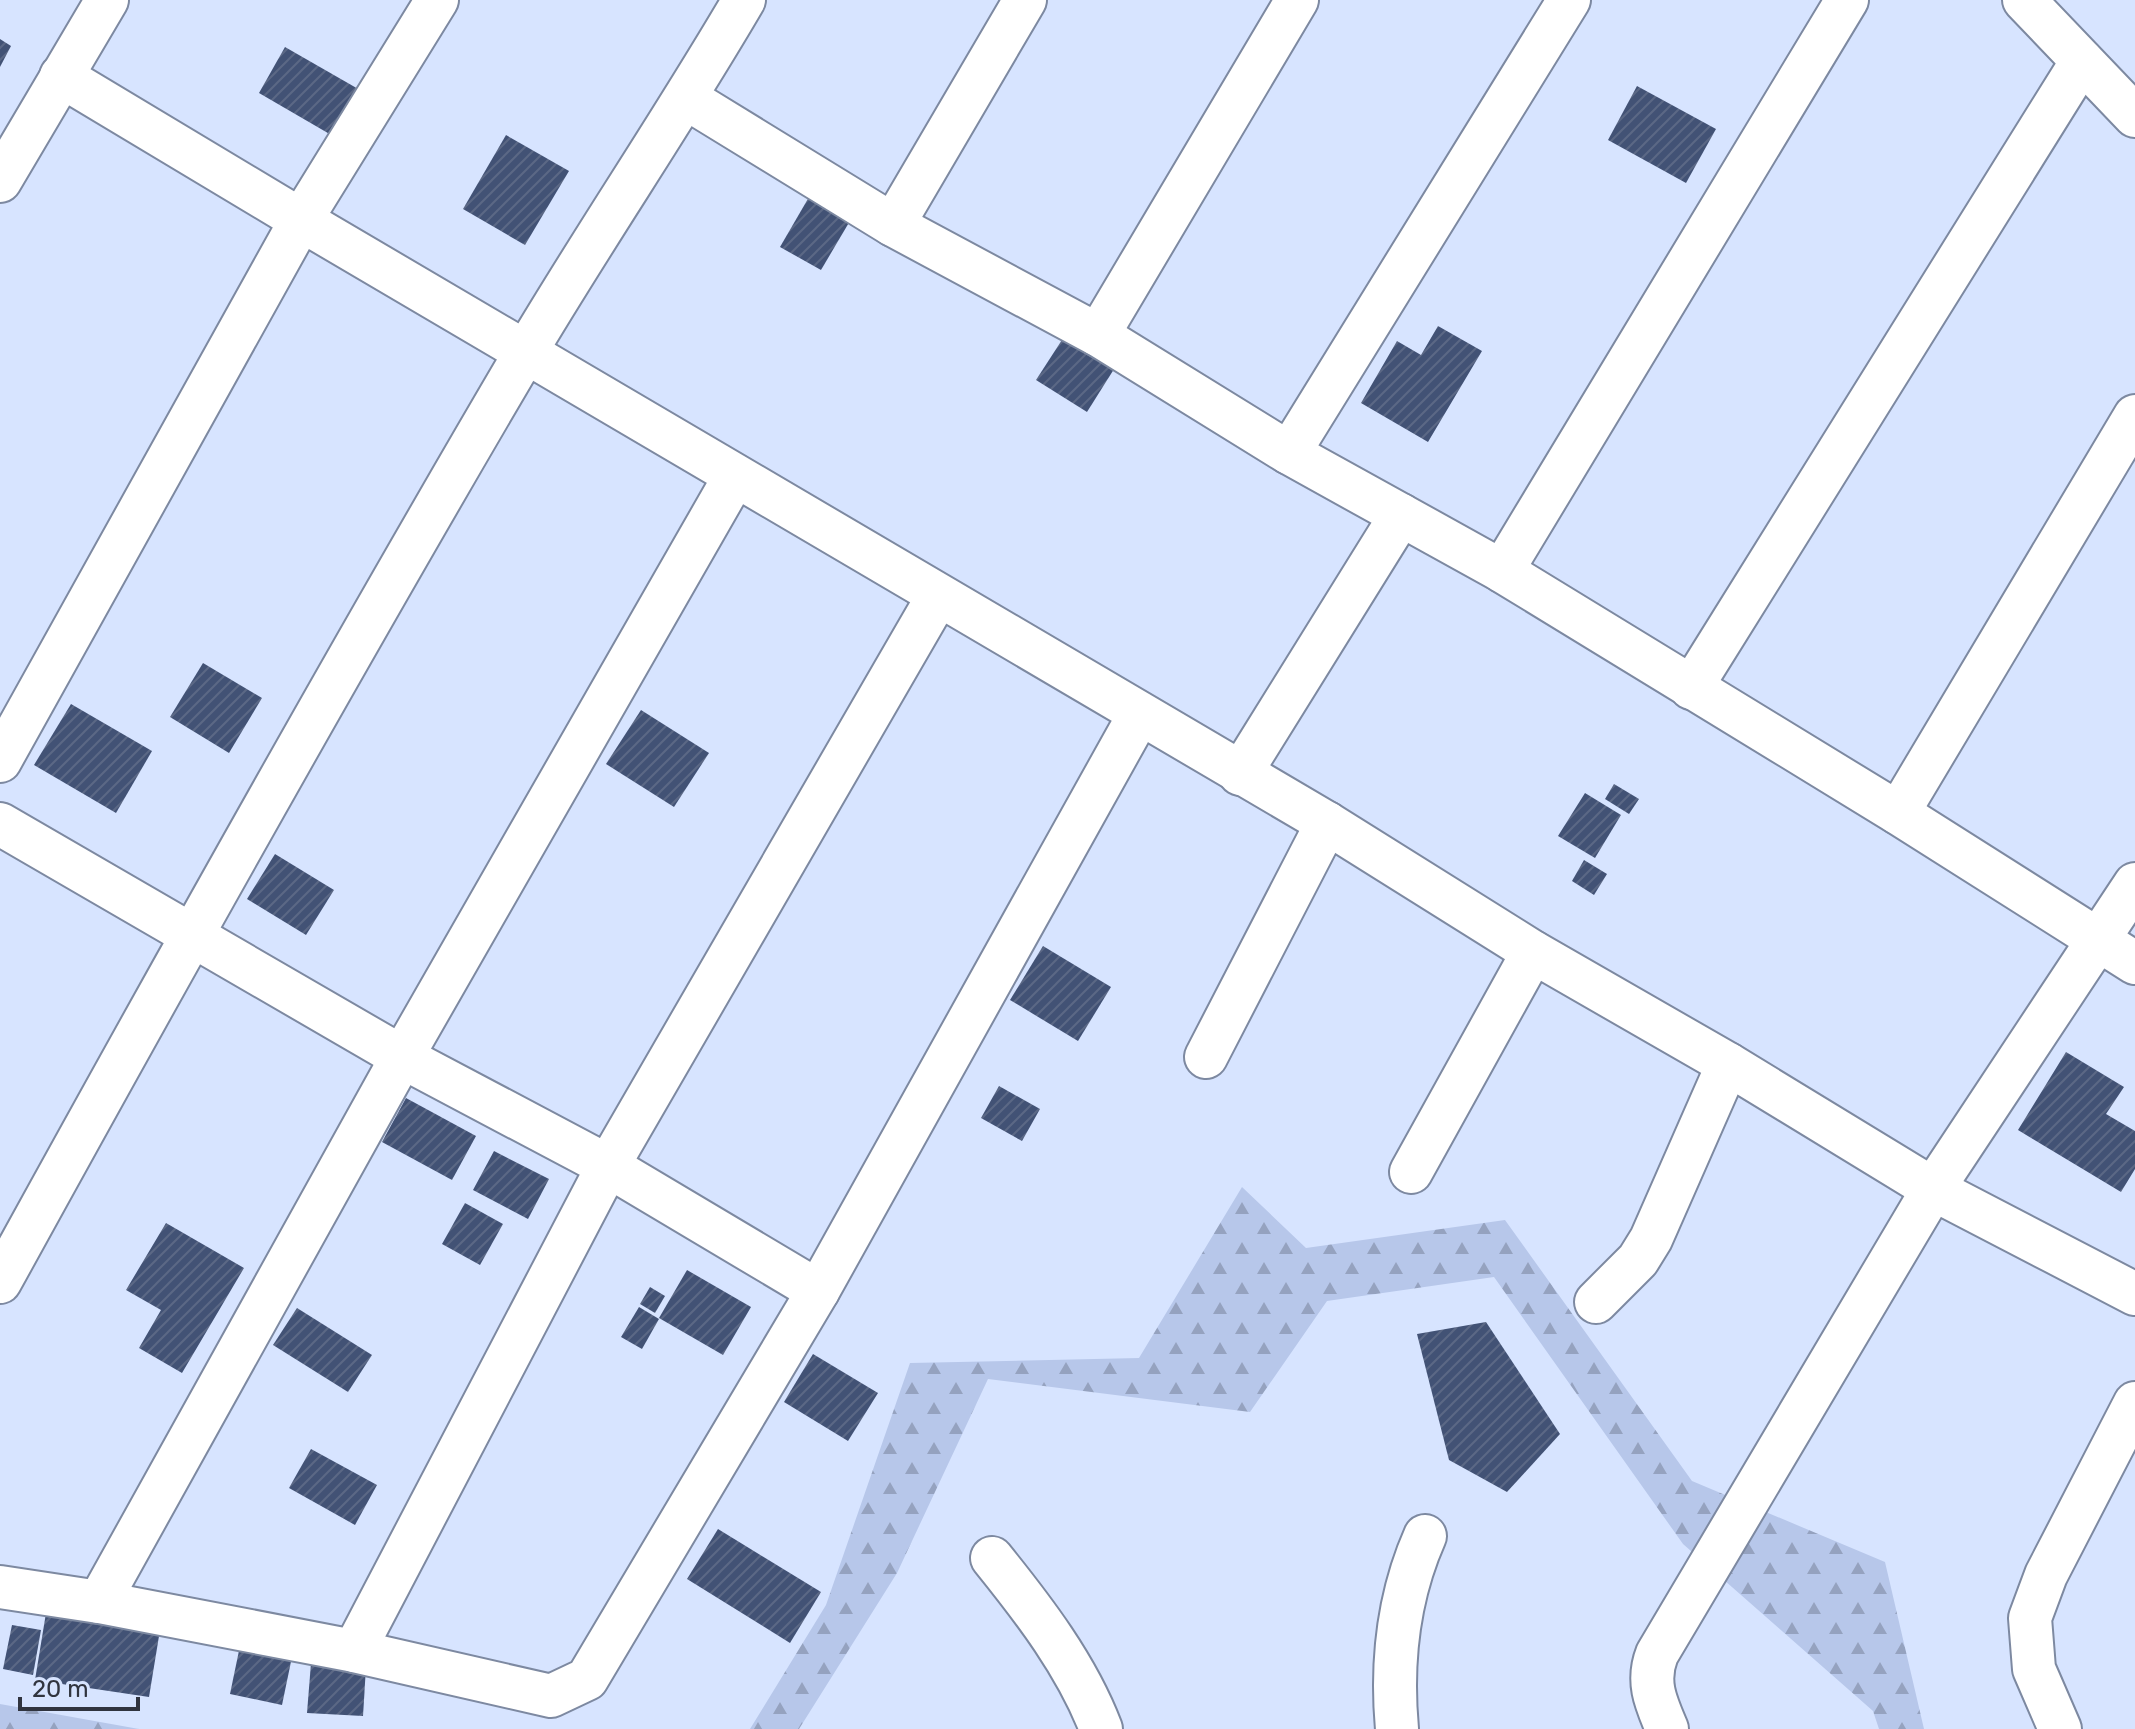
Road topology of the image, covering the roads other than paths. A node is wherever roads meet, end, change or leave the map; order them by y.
1 (107, 0) edge
2 (437, 0) edge
3 (744, 0) edge
4 (1025, 0) edge
5 (1297, 0) edge
6 (1569, 0) edge
7 (1847, 0) edge
8 (2024, 0) edge
9 (2082, 61) junction
10 (61, 76) junction
11 (686, 98) junction
12 (2135, 116) edge
13 (0, 181) edge
14 (301, 220) junction
15 (893, 225) junction
16 (1098, 335) junction
17 (526, 351) junction
18 (2135, 416) edge
19 (1289, 453) junction
20 (735, 476) junction
21 (1401, 515) junction
22 (1502, 571) junction
23 (938, 596) junction
24 (1691, 688) junction
25 (1139, 715) junction
26 (0, 761) edge
27 (1240, 774) junction
28 (1898, 813) junction
29 (1327, 823) junction
30 (0, 824) edge
31 (2135, 884) edge
32 (190, 936) junction
33 (2099, 939) junction
34 (1533, 952) junction
35 (2135, 963) edge
36 (402, 1057) junction
37 (1206, 1057) dead end
38 (1728, 1064) junction
39 (608, 1166) junction
40 (1411, 1172) dead end
41 (1933, 1189) junction
42 (0, 1282) edge
43 (818, 1291) junction
44 (2135, 1294) edge
45 (1596, 1302) dead end
46 (2135, 1403) edge
47 (1425, 1536) dead end
48 (992, 1558) dead end
49 (0, 1587) edge
50 (99, 1602) junction
51 (354, 1651) junction
52 (1101, 1729) edge
53 (1397, 1729) edge
54 (1667, 1729) edge
55 (2060, 1729) edge

1 - 10 street
2 - 14 street
3 - 11 street
4 - 15 street
5 - 16 street
6 - 19 street
7 - 22 street
8 - 9 street
9 - 12 street
9 - 24 street
10 - 13 street
10 - 14 street
11 - 15 street
11 - 17 street
14 - 17 street
14 - 26 street
15 - 16 street
16 - 19 street
17 - 20 street
17 - 32 street
18 - 28 street
19 - 21 street
20 - 23 street
20 - 36 street
21 - 22 street
21 - 27 street
22 - 24 street
23 - 25 street
23 - 39 street
24 - 28 street
25 - 27 street
25 - 43 street
27 - 29 street
28 - 33 street
29 - 34 street
29 - 37 street
30 - 32 street
31 - 33 street
32 - 36 street
32 - 42 street
33 - 35 street
33 - 41 street
34 - 38 street
34 - 40 street
36 - 39 street
36 - 50 street
38 - 41 street
38 - 45 street
39 - 43 street
39 - 51 street
41 - 44 street
41 - 54 street
43 - 51 street
46 - 55 street
47 - 53 street
48 - 52 street
49 - 50 street
50 - 51 street

